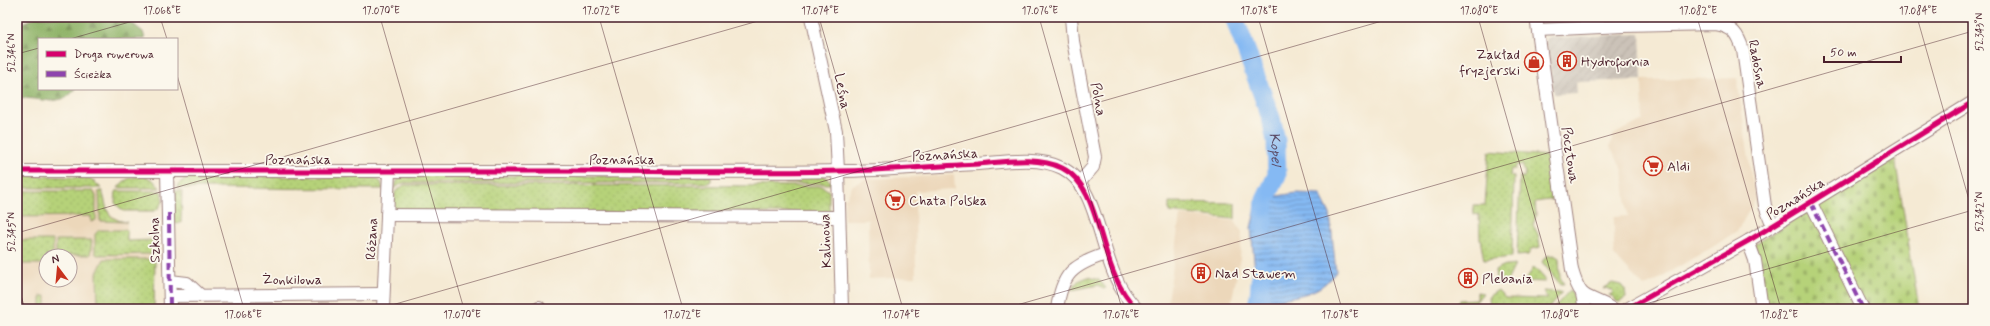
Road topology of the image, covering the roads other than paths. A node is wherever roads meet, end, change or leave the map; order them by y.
1 (812, 17) edge
2 (1071, 17) edge
3 (1536, 17) edge
4 (1538, 30) junction
5 (1973, 102) edge
6 (17, 171) edge
7 (167, 171) junction
8 (389, 171) junction
9 (838, 172) junction
10 (1080, 182) junction
11 (1810, 203) junction
12 (387, 215) junction
13 (840, 217) junction
14 (1773, 226) junction
15 (1748, 241) junction
16 (1106, 254) junction
17 (170, 281) junction
18 (383, 294) junction
19 (1582, 294) junction
20 (200, 295) junction
21 (170, 296) junction
22 (170, 309) edge
23 (383, 309) edge
24 (842, 309) edge
25 (1057, 309) edge
26 (1137, 309) edge
27 (1585, 309) edge
28 (1612, 309) edge
29 (1627, 309) edge
30 (1762, 309) edge
31 (1863, 309) edge

1 - 9 street, Leśna
2 - 10 street, Polna
3 - 4 street, Pocztowa
4 - 14 street, Radosna
4 - 19 street, Pocztowa
5 - 11 street, Poznańska
6 - 7 street, Poznańska
7 - 8 street, Poznańska
7 - 17 street, Szkolna
8 - 9 street, Poznańska
8 - 12 street, Różana
9 - 10 street, Poznańska
9 - 13 street, Kalinowa
10 - 16 street, Poznańska
11 - 14 street, Poznańska
11 - 31 street
12 - 13 street
12 - 18 street, Różana
13 - 24 street, Kalinowa
14 - 15 street, Poznańska
15 - 29 street, Poznańska
15 - 30 street
16 - 25 street
16 - 26 street, Poznańska
17 - 20 street
17 - 21 street, Szkolna
18 - 20 street, Żonkilowa
18 - 23 street, Różana
19 - 27 street, Pocztowa
19 - 28 street
20 - 21 street, Żonkilowa
21 - 22 street, Szkolna

